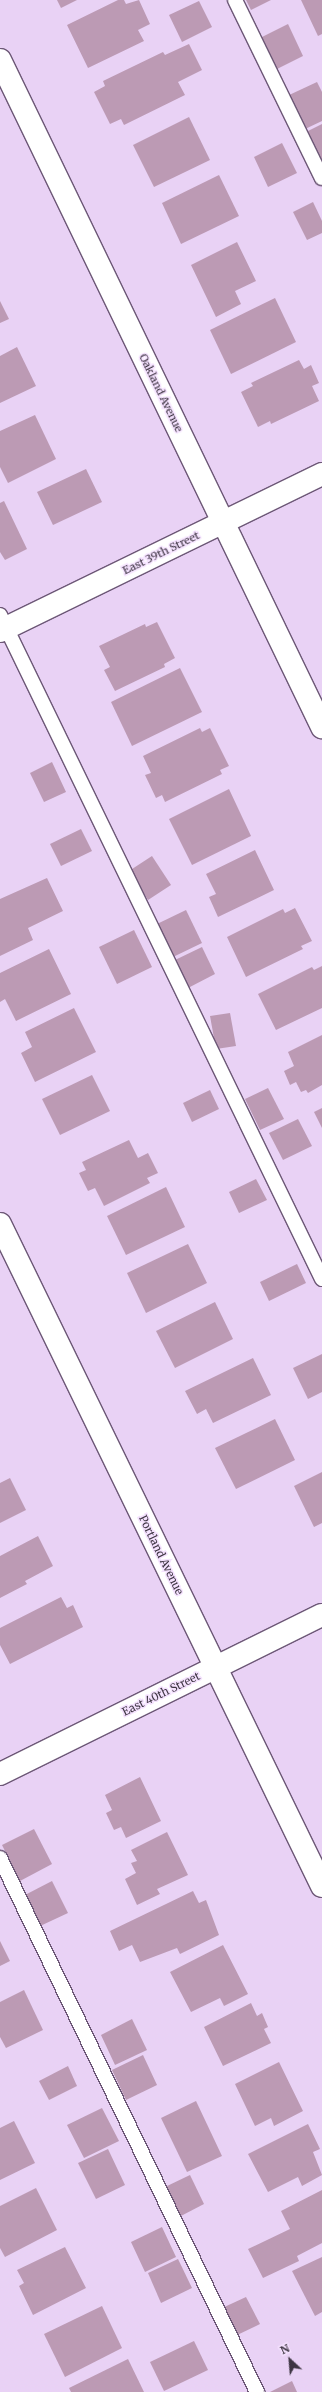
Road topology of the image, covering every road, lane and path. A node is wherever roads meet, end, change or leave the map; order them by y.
1 (235, 0) edge
2 (0, 60) edge
3 (322, 178) edge
4 (322, 474) edge
5 (223, 522) junction
6 (2, 625) edge
7 (322, 727) edge
8 (0, 1224) edge
9 (322, 1279) edge
10 (322, 1615) edge
11 (216, 1667) junction
12 (0, 1774) edge
13 (0, 1858) edge
14 (322, 1886) edge
15 (257, 2392) edge

1 - 3 lane
2 - 5 street, Oakland Avenue
4 - 5 street, East 39th Street
5 - 6 street, East 39th Street
5 - 7 street, Oakland Avenue
6 - 9 lane
8 - 11 street, Portland Avenue
10 - 11 street, East 40th Street
11 - 12 street, East 40th Street
11 - 14 street, Portland Avenue
13 - 15 lane

